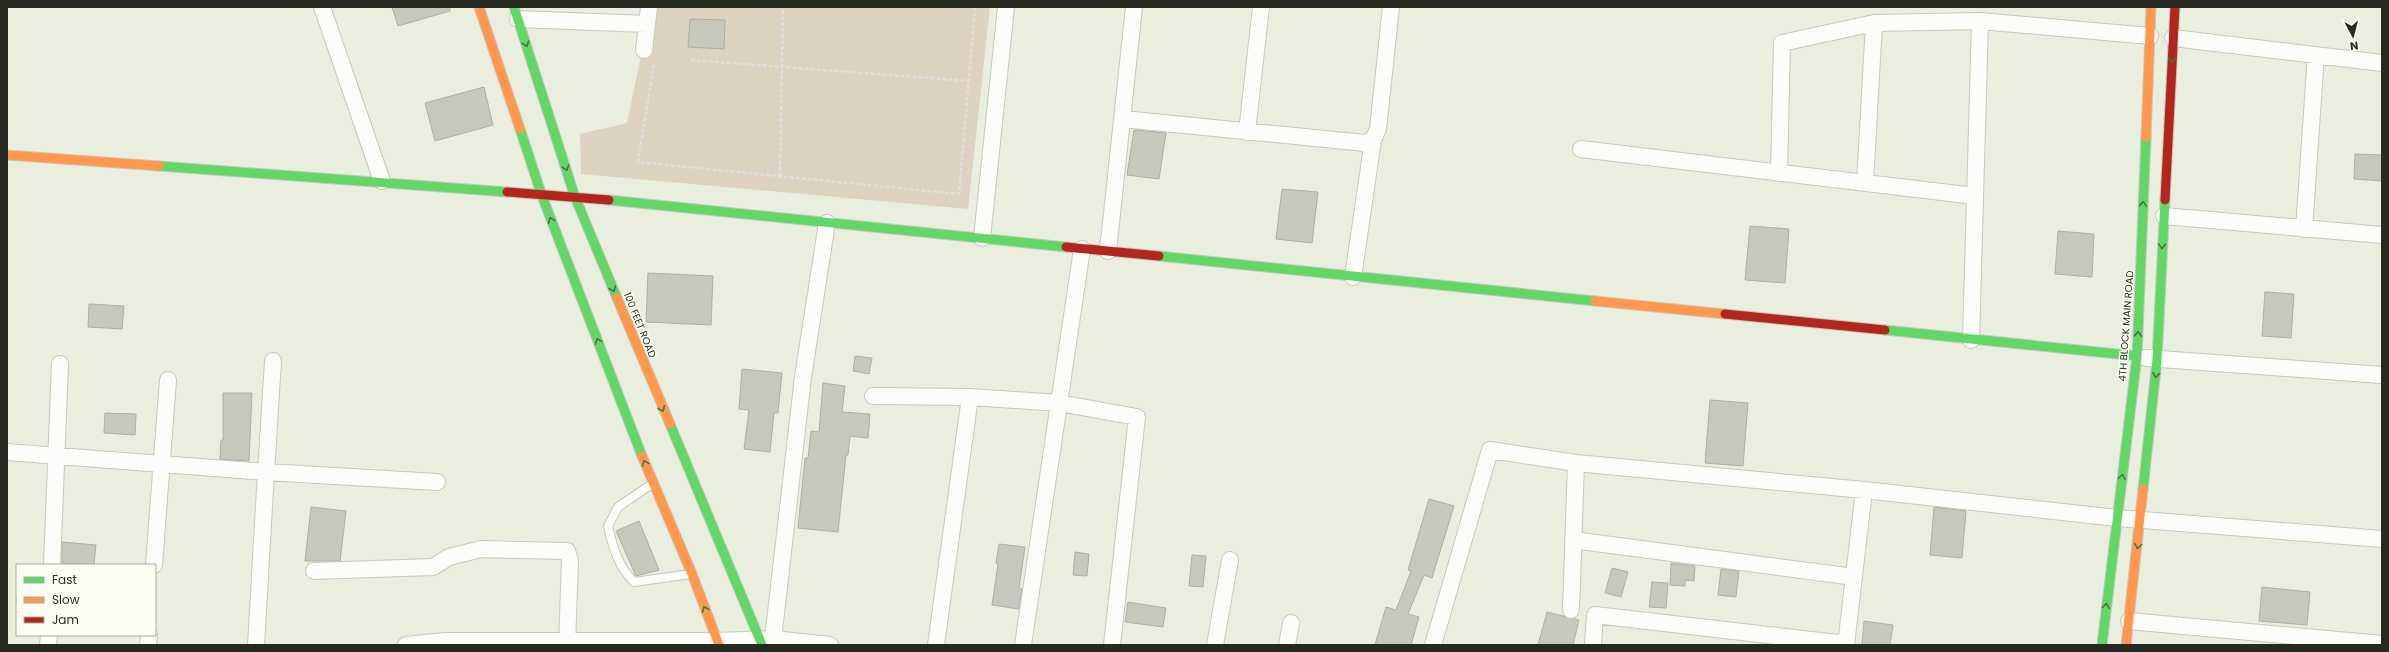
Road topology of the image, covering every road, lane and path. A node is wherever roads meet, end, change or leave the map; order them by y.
1 (322, 7) edge
2 (479, 7) edge
3 (649, 7) edge
4 (784, 7) edge
5 (975, 7) edge
6 (1006, 7) edge
7 (1134, 7) edge
8 (1261, 7) edge
9 (1391, 7) edge
10 (2151, 7) edge
11 (2175, 7) edge
12 (516, 13) edge
13 (1980, 21) junction
14 (1874, 22) junction
15 (647, 24) junction
16 (2150, 36) junction
17 (2173, 38) junction
18 (2316, 55) junction
19 (650, 56) joint
20 (691, 60) dead end
21 (2382, 63) edge
22 (782, 66) junction
23 (969, 81) junction
24 (1123, 119) junction
25 (1247, 132) junction
26 (1373, 140) junction
27 (1581, 149) dead end
28 (7, 155) edge
29 (1779, 173) junction
30 (780, 176) junction
31 (382, 182) junction
32 (1865, 183) junction
33 (542, 196) junction
34 (1974, 196) junction
35 (575, 197) junction
36 (2164, 216) junction
37 (827, 222) junction
38 (2304, 229) junction
39 (2382, 235) edge
40 (982, 238) junction
41 (1082, 249) junction
42 (1108, 252) junction
43 (1353, 277) junction
44 (1971, 340) junction
45 (2137, 356) junction
46 (2158, 360) junction
47 (273, 361) dead end
48 (60, 364) dead end
49 (2382, 375) edge
50 (168, 380) dead end
51 (873, 396) dead end
52 (970, 397) junction
53 (1059, 403) junction
54 (7, 452) edge
55 (56, 456) junction
56 (1576, 463) junction
57 (160, 464) junction
58 (266, 472) junction
59 (437, 482) dead end
60 (653, 484) junction
61 (1864, 490) junction
62 (2117, 518) junction
63 (2141, 520) junction
64 (2382, 539) edge
65 (1573, 540) junction
66 (1230, 560) dead end
67 (52, 564) edge
68 (154, 564) edge
69 (314, 571) dead end
70 (692, 574) junction
71 (1854, 577) junction
72 (1571, 610) dead end
73 (2129, 621) junction
74 (1291, 623) dead end
75 (765, 641) edge
76 (498, 643) edge
77 (567, 643) edge
78 (625, 643) edge
79 (718, 643) edge
80 (1846, 644) edge
81 (2382, 644) edge
82 (256, 645) edge
83 (411, 645) edge
84 (830, 645) edge
85 (936, 645) edge
86 (1023, 645) edge
87 (1112, 645) edge
88 (1216, 645) edge
89 (1287, 645) edge
90 (1433, 645) edge
91 (1593, 645) edge
92 (2102, 645) edge
93 (2126, 645) edge

1 - 31 street
2 - 33 street
3 - 15 street
4 - 22 path
5 - 23 path
6 - 40 street
7 - 24 street
8 - 25 street
9 - 26 street
10 - 16 street, 4TH BLOCK MAIN ROAD
11 - 17 street
12 - 15 street
12 -> 35 street, 100 FEET ROAD
13 - 14 street
13 - 16 street
13 - 34 street
14 - 29 street
14 - 32 street
15 - 19 street
45 -> 16 street, 4TH BLOCK MAIN ROAD
17 - 18 street
17 -> 36 street
18 - 21 street
18 - 38 street
19 - 30 path
20 - 22 path
22 - 23 path
22 - 30 path
23 - 30 path
24 - 25 street
24 - 42 street
25 - 26 street
26 - 43 street
27 - 29 street
28 - 31 street
29 - 32 street
31 - 33 street
32 - 34 street
33 - 35 street
60 -> 33 street
34 - 44 street
35 - 37 street
35 -> 75 street, 100 FEET ROAD
36 - 38 street
36 -> 46 street
37 - 40 street
37 - 75 street
38 - 39 street
40 - 41 street
41 - 42 street
41 - 53 street
42 - 43 street
43 - 44 street
44 - 45 street
45 - 46 street
62 -> 45 street, 4TH BLOCK MAIN ROAD
46 - 49 street
46 -> 63 street
47 - 58 street
48 - 55 street
50 - 57 street
51 - 52 street
52 - 53 street
52 - 85 street
53 - 86 street
53 - 87 street
54 - 55 street
55 - 57 street
55 - 67 street
56 - 61 street
56 - 65 street
56 - 90 street
57 - 58 street
57 - 68 street
58 - 59 street
58 - 82 street
60 - 70 street
60 - 70 lane
61 - 62 street
61 - 71 street
62 - 63 street
92 -> 62 street, 4TH BLOCK MAIN ROAD
63 - 64 street
63 -> 73 street
65 - 71 street
65 - 72 street
66 - 88 street
69 - 77 street
79 -> 70 street
71 - 80 street
73 - 81 street
73 - 93 street
74 - 89 street
75 - 79 street
75 - 84 street
76 - 77 street
76 - 83 street
77 - 78 street
78 - 79 street
80 - 91 street

